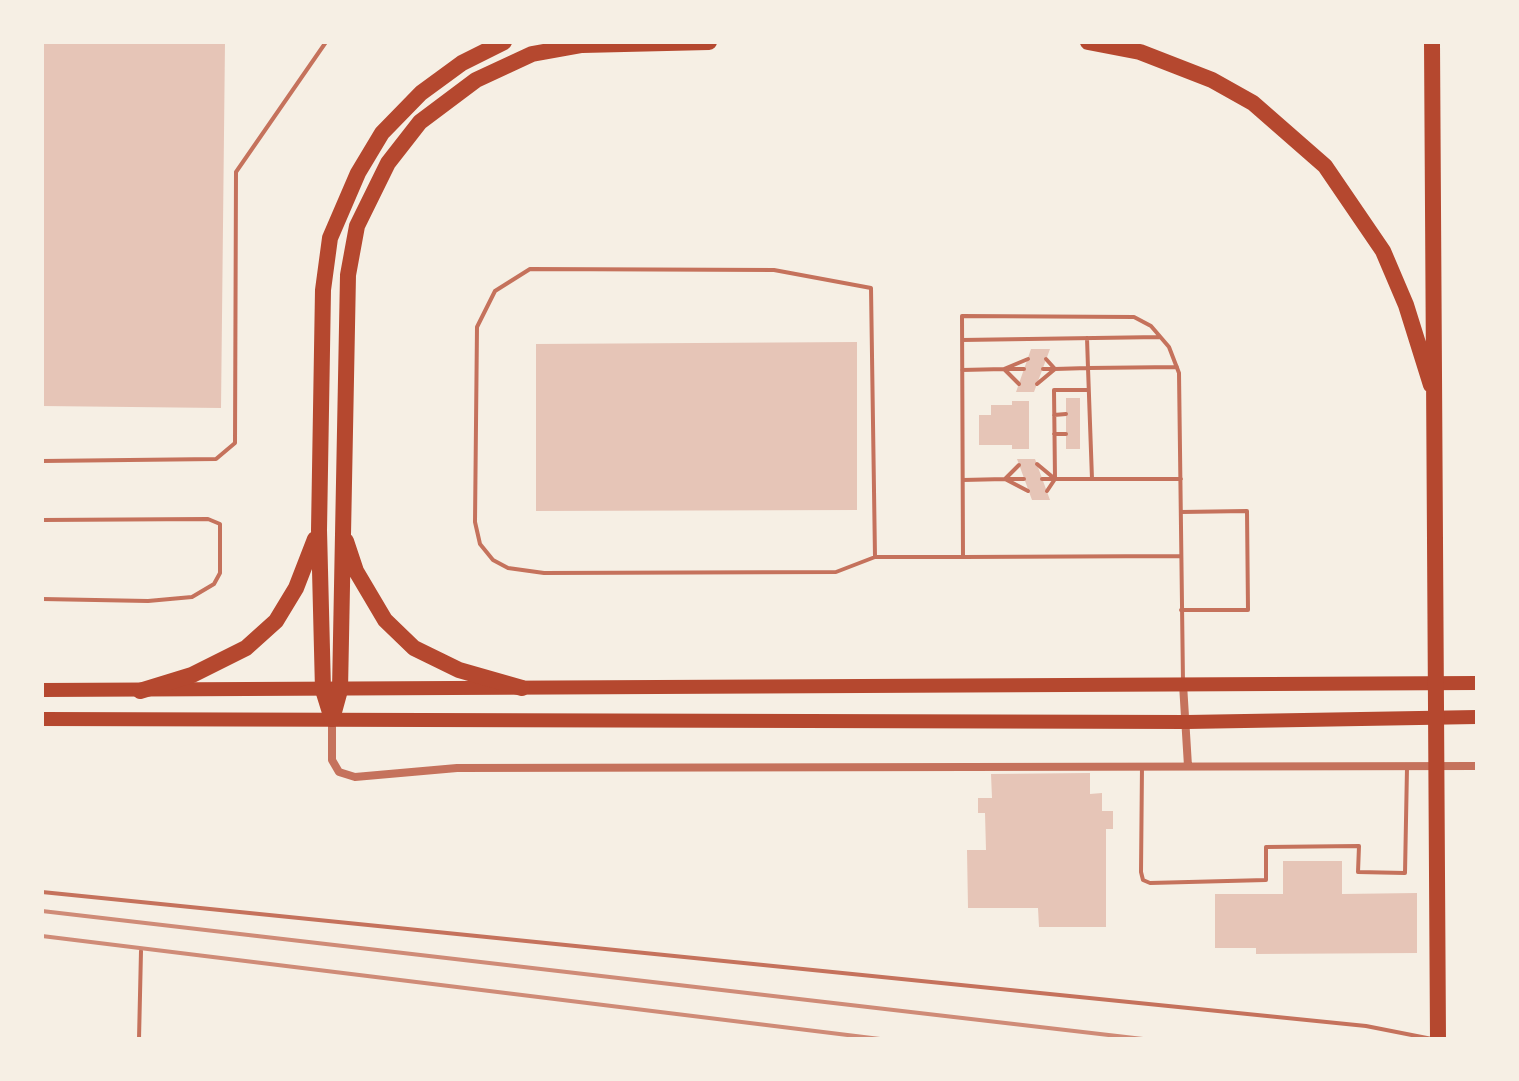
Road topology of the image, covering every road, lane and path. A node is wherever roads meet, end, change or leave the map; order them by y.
1 (326, 42) edge
2 (504, 42) edge
3 (709, 42) edge
4 (1088, 42) edge
5 (1432, 42) edge
6 (1160, 337) junction
7 (1087, 338) junction
8 (962, 340) junction
9 (1028, 359) dead end
10 (1046, 359) dead end
11 (1177, 367) junction
12 (1088, 368) junction
13 (1004, 369) junction
14 (1024, 369) dead end
15 (1043, 369) dead end
16 (1055, 369) junction
17 (962, 370) junction
18 (1019, 384) dead end
19 (1037, 384) dead end
20 (1089, 390) junction
21 (1436, 401) junction
22 (1066, 414) dead end
23 (1080, 414) dead end
24 (1090, 414) junction
25 (1054, 415) junction
26 (1054, 434) junction
27 (1066, 434) dead end
28 (1080, 434) dead end
29 (1091, 434) junction
30 (42, 461) edge
31 (1037, 464) dead end
32 (1019, 465) dead end
33 (1005, 479) junction
34 (1024, 479) dead end
35 (1042, 479) dead end
36 (1055, 479) junction
37 (1092, 479) junction
38 (1181, 479) junction
39 (963, 480) junction
40 (1028, 491) dead end
41 (1047, 491) dead end
42 (1181, 512) junction
43 (42, 520) edge
44 (342, 528) junction
45 (319, 530) junction
46 (1180, 556) junction
47 (875, 557) junction
48 (963, 557) junction
49 (42, 599) edge
50 (1181, 610) junction
51 (1477, 683) edge
52 (1183, 684) junction
53 (522, 688) junction
54 (42, 690) edge
55 (323, 690) junction
56 (340, 690) junction
57 (140, 691) junction
58 (1477, 717) edge
59 (42, 719) edge
60 (332, 719) junction
61 (1187, 722) junction
62 (1142, 766) junction
63 (1188, 766) junction
64 (1407, 766) junction
65 (1477, 766) edge
66 (42, 892) edge
67 (141, 951) dead end
68 (139, 1039) edge
69 (1436, 1039) edge

1 - 30 lane
2 - 45 highway
3 - 44 highway
4 - 21 highway
5 - 21 highway
6 - 7 lane
6 - 8 lane
6 - 11 lane
7 - 8 lane
7 - 12 lane
8 - 17 lane
9 - 13 lane
10 - 16 lane
11 - 12 lane
11 - 38 lane
12 - 16 lane
12 - 20 lane
13 - 14 lane
13 - 17 lane
13 - 18 lane
15 - 16 lane
16 - 19 lane
17 - 39 lane
20 - 24 lane
20 - 25 lane
21 - 69 highway
22 - 25 lane
23 - 24 lane
24 - 29 lane
25 - 26 lane
26 - 27 lane
26 - 36 lane
28 - 29 lane
29 - 37 lane
31 - 36 lane
32 - 33 lane
33 - 34 lane
33 - 39 lane
33 - 40 lane
35 - 36 lane
36 - 37 lane
36 - 41 lane
37 - 38 lane
38 - 42 lane
39 - 48 lane
42 - 46 lane
42 - 50 lane
43 - 49 lane
44 - 53 highway
44 - 56 highway
45 - 55 highway
45 - 57 highway
46 - 48 lane
46 - 50 lane
47 - 47 lane
47 - 48 lane
50 - 52 lane
51 - 52 main road
52 - 53 main road
52 - 61 street
53 - 56 main road
54 - 57 main road
55 - 56 main road
55 - 57 main road
55 - 60 highway
56 - 60 highway
58 - 61 main road
59 - 60 main road
60 - 61 main road
60 - 62 street
61 - 63 street
62 - 63 street
62 - 64 lane
63 - 64 street
64 - 65 street
66 - 69 lane
67 - 68 lane

